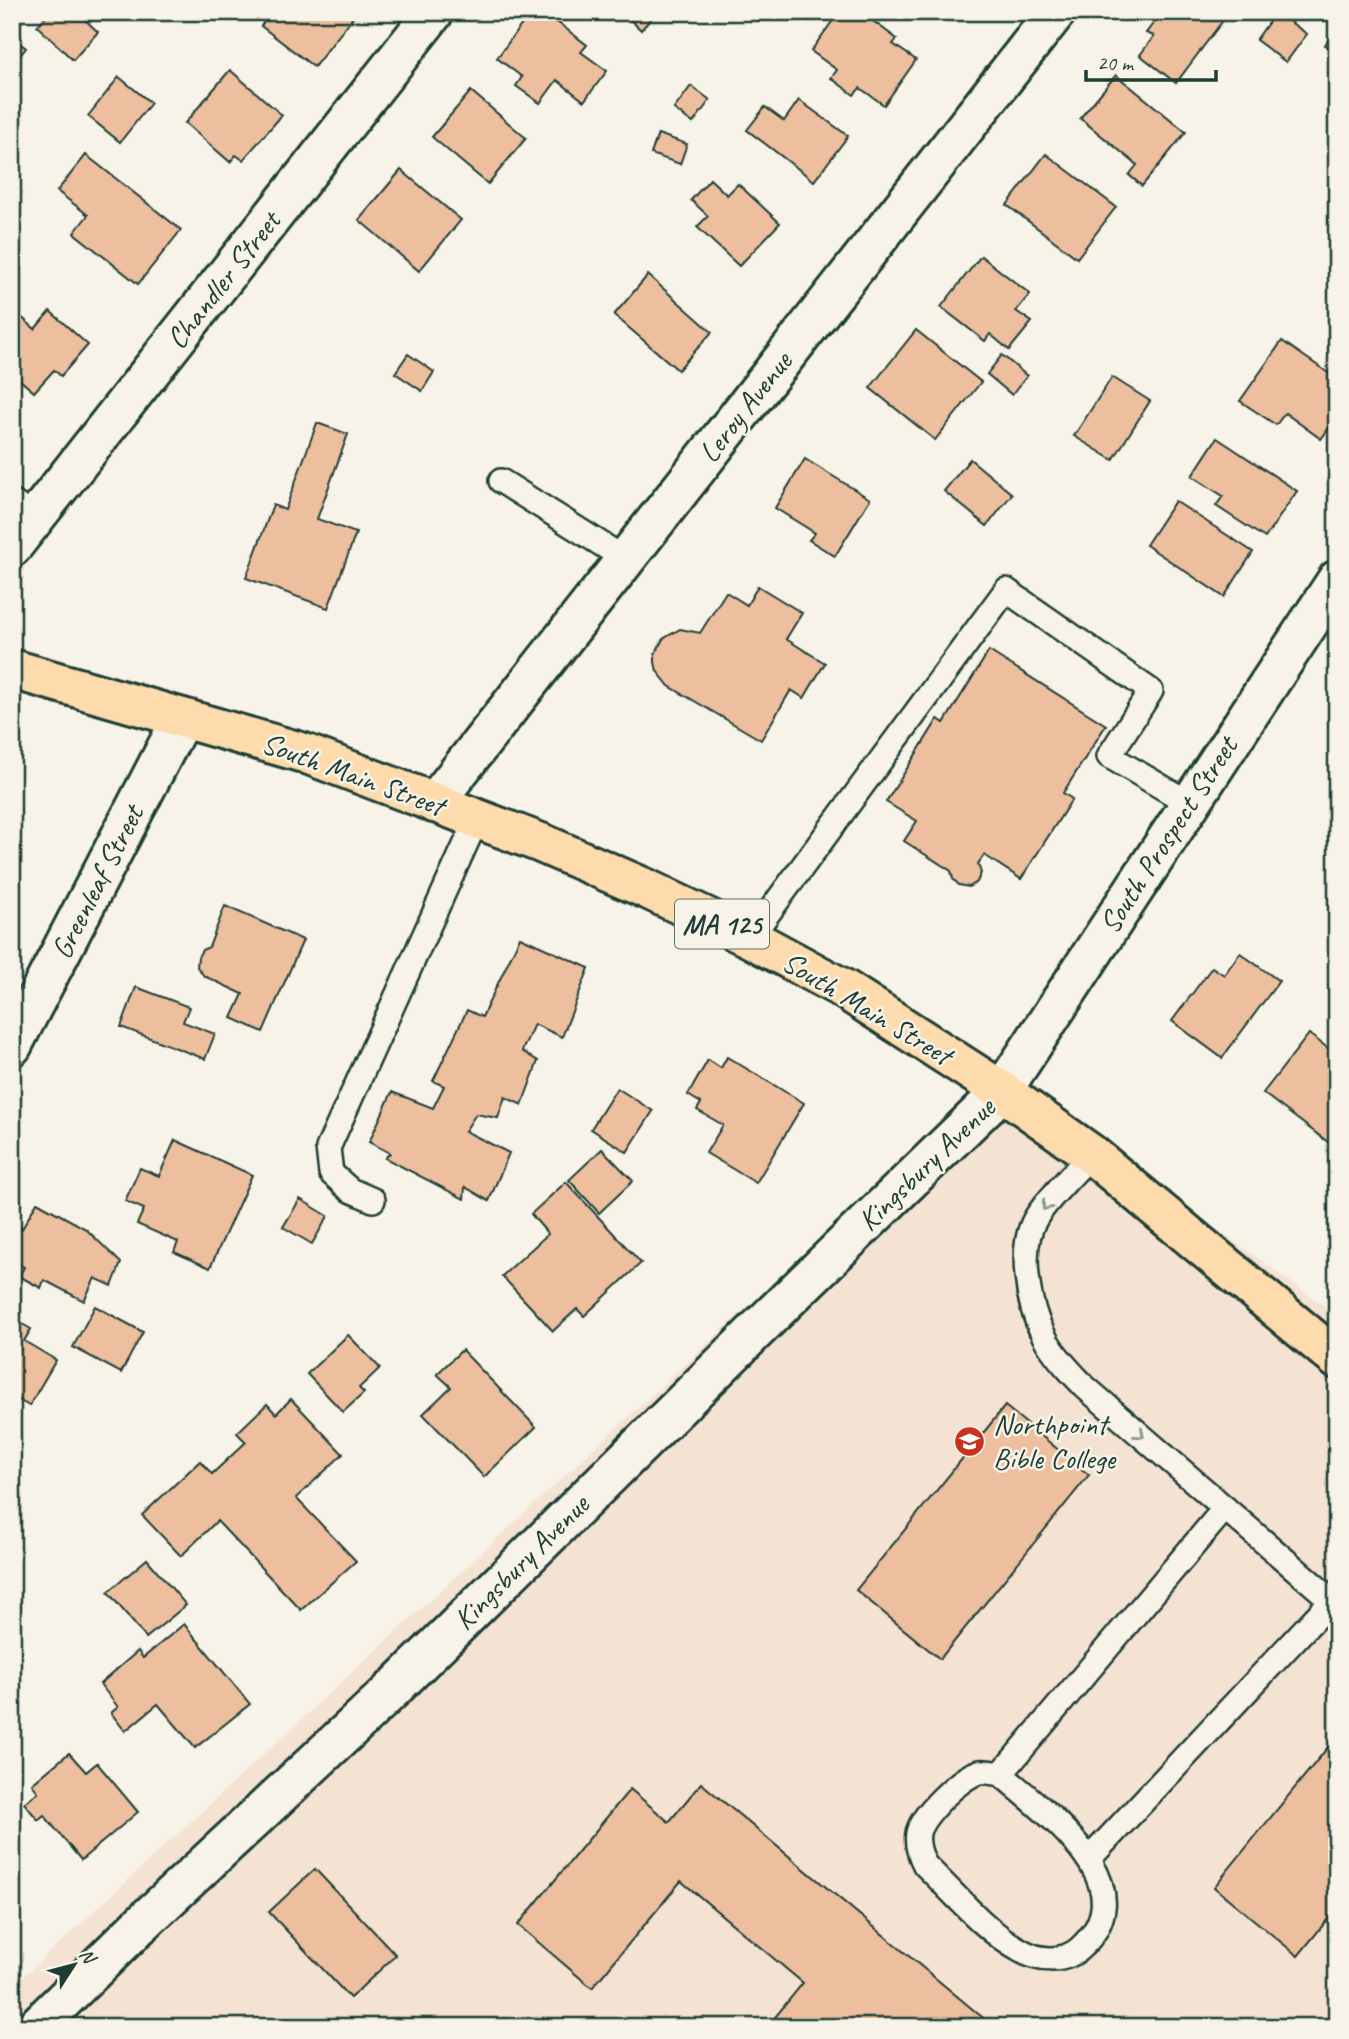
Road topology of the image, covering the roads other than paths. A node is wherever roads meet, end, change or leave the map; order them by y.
1 (433, 12) edge
2 (1056, 12) edge
3 (501, 481) dead end
4 (20, 523) edge
5 (625, 559) junction
6 (1337, 580) edge
7 (12, 669) edge
8 (182, 718) junction
9 (434, 803) junction
10 (1189, 803) junction
11 (477, 819) junction
12 (750, 938) junction
13 (12, 1046) edge
14 (1002, 1091) junction
15 (1091, 1154) junction
16 (373, 1200) dead end
17 (1337, 1359) edge
18 (1224, 1507) junction
19 (1334, 1602) edge
20 (1001, 1774) junction
21 (1089, 1859) junction
22 (36, 2027) edge

1 - 4 street, Chandler Street
2 - 5 street, Leroy Avenue
3 - 5 lane
5 - 9 street, Leroy Avenue
6 - 10 street, South Prospect Street
7 - 8 main road, South Main Street / MA 125
8 - 9 main road, South Main Street / MA 125
8 - 13 street, Greenleaf Street
9 - 11 main road, South Main Street / MA 125
10 - 12 lane
10 - 14 street, South Prospect Street
11 - 12 main road, South Main Street / MA 125
11 - 16 lane
12 - 14 main road, South Main Street / MA 125
14 - 15 main road, South Main Street / MA 125
14 - 22 street, Kingsbury Avenue
15 - 17 main road, South Main Street / MA 125
15 -> 18 lane
18 - 19 lane
18 - 20 lane
19 - 21 lane
20 - 21 lane
20 - 21 lane

